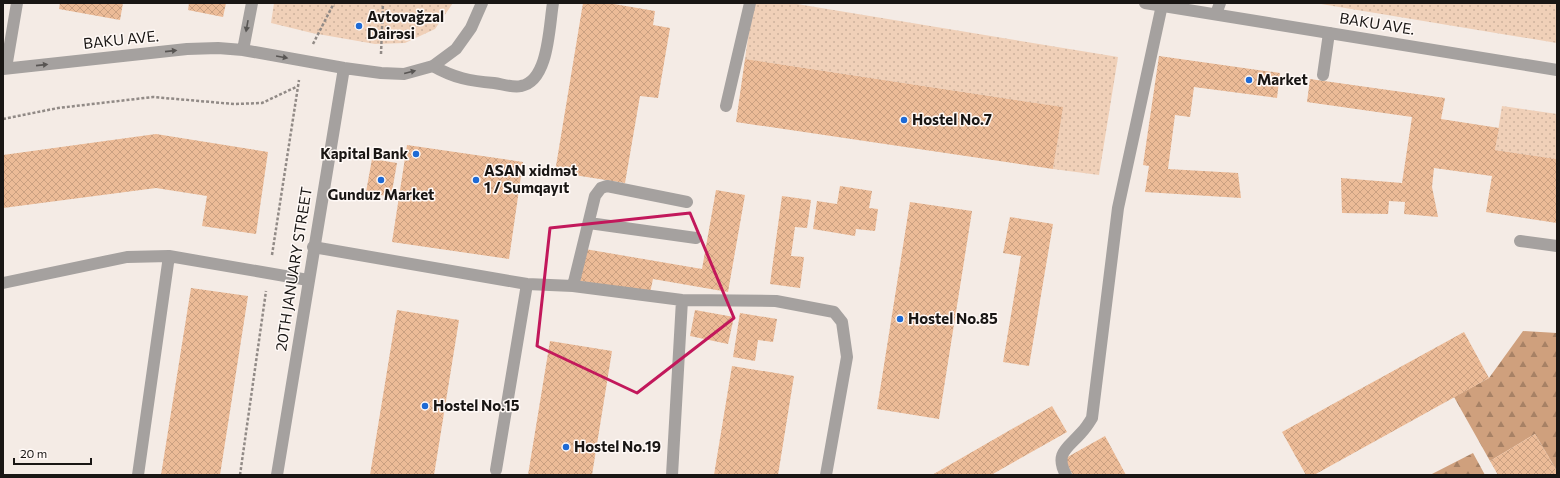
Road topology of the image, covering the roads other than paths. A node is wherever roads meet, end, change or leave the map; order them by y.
1 (17, 3) edge
2 (252, 3) edge
3 (482, 3) edge
4 (552, 3) edge
5 (750, 3) edge
6 (1145, 3) edge
7 (1162, 6) junction
8 (1218, 9) edge
9 (1329, 33) junction
10 (243, 50) junction
11 (433, 66) junction
12 (4, 68) edge
13 (344, 68) junction
14 (1557, 70) edge
15 (1322, 75) dead end
16 (726, 106) dead end
17 (687, 202) dead end
18 (589, 223) junction
19 (696, 238) dead end
20 (1520, 240) dead end
21 (1557, 246) edge
22 (313, 247) junction
23 (169, 256) junction
24 (308, 280) junction
25 (3, 283) edge
26 (527, 284) junction
27 (573, 286) junction
28 (682, 300) junction
29 (496, 470) dead end
30 (138, 475) edge
31 (277, 475) edge
32 (672, 475) edge
33 (826, 475) edge
34 (1066, 475) edge

1 - 12 street
2 -> 10 street
3 - 11 street
4 - 11 street
5 - 16 street
6 - 7 street, BAKU AVE.
7 - 8 street, BAKU AVE.
7 - 34 street
8 - 9 street, BAKU AVE.
9 - 14 street, BAKU AVE.
9 - 15 street
12 -> 10 street, BAKU AVE.
10 -> 13 street, BAKU AVE.
13 -> 11 street, BAKU AVE.
13 - 22 street, 20TH JANUARY STREET
17 - 18 street
18 - 19 street
18 - 27 street
20 - 21 street
22 - 24 street, 20TH JANUARY STREET
22 - 26 street
23 - 24 street
23 - 25 street
23 - 30 street
24 - 31 street, 20TH JANUARY STREET
26 - 27 street
26 - 29 street
27 - 28 street
28 - 32 street
28 - 33 street

